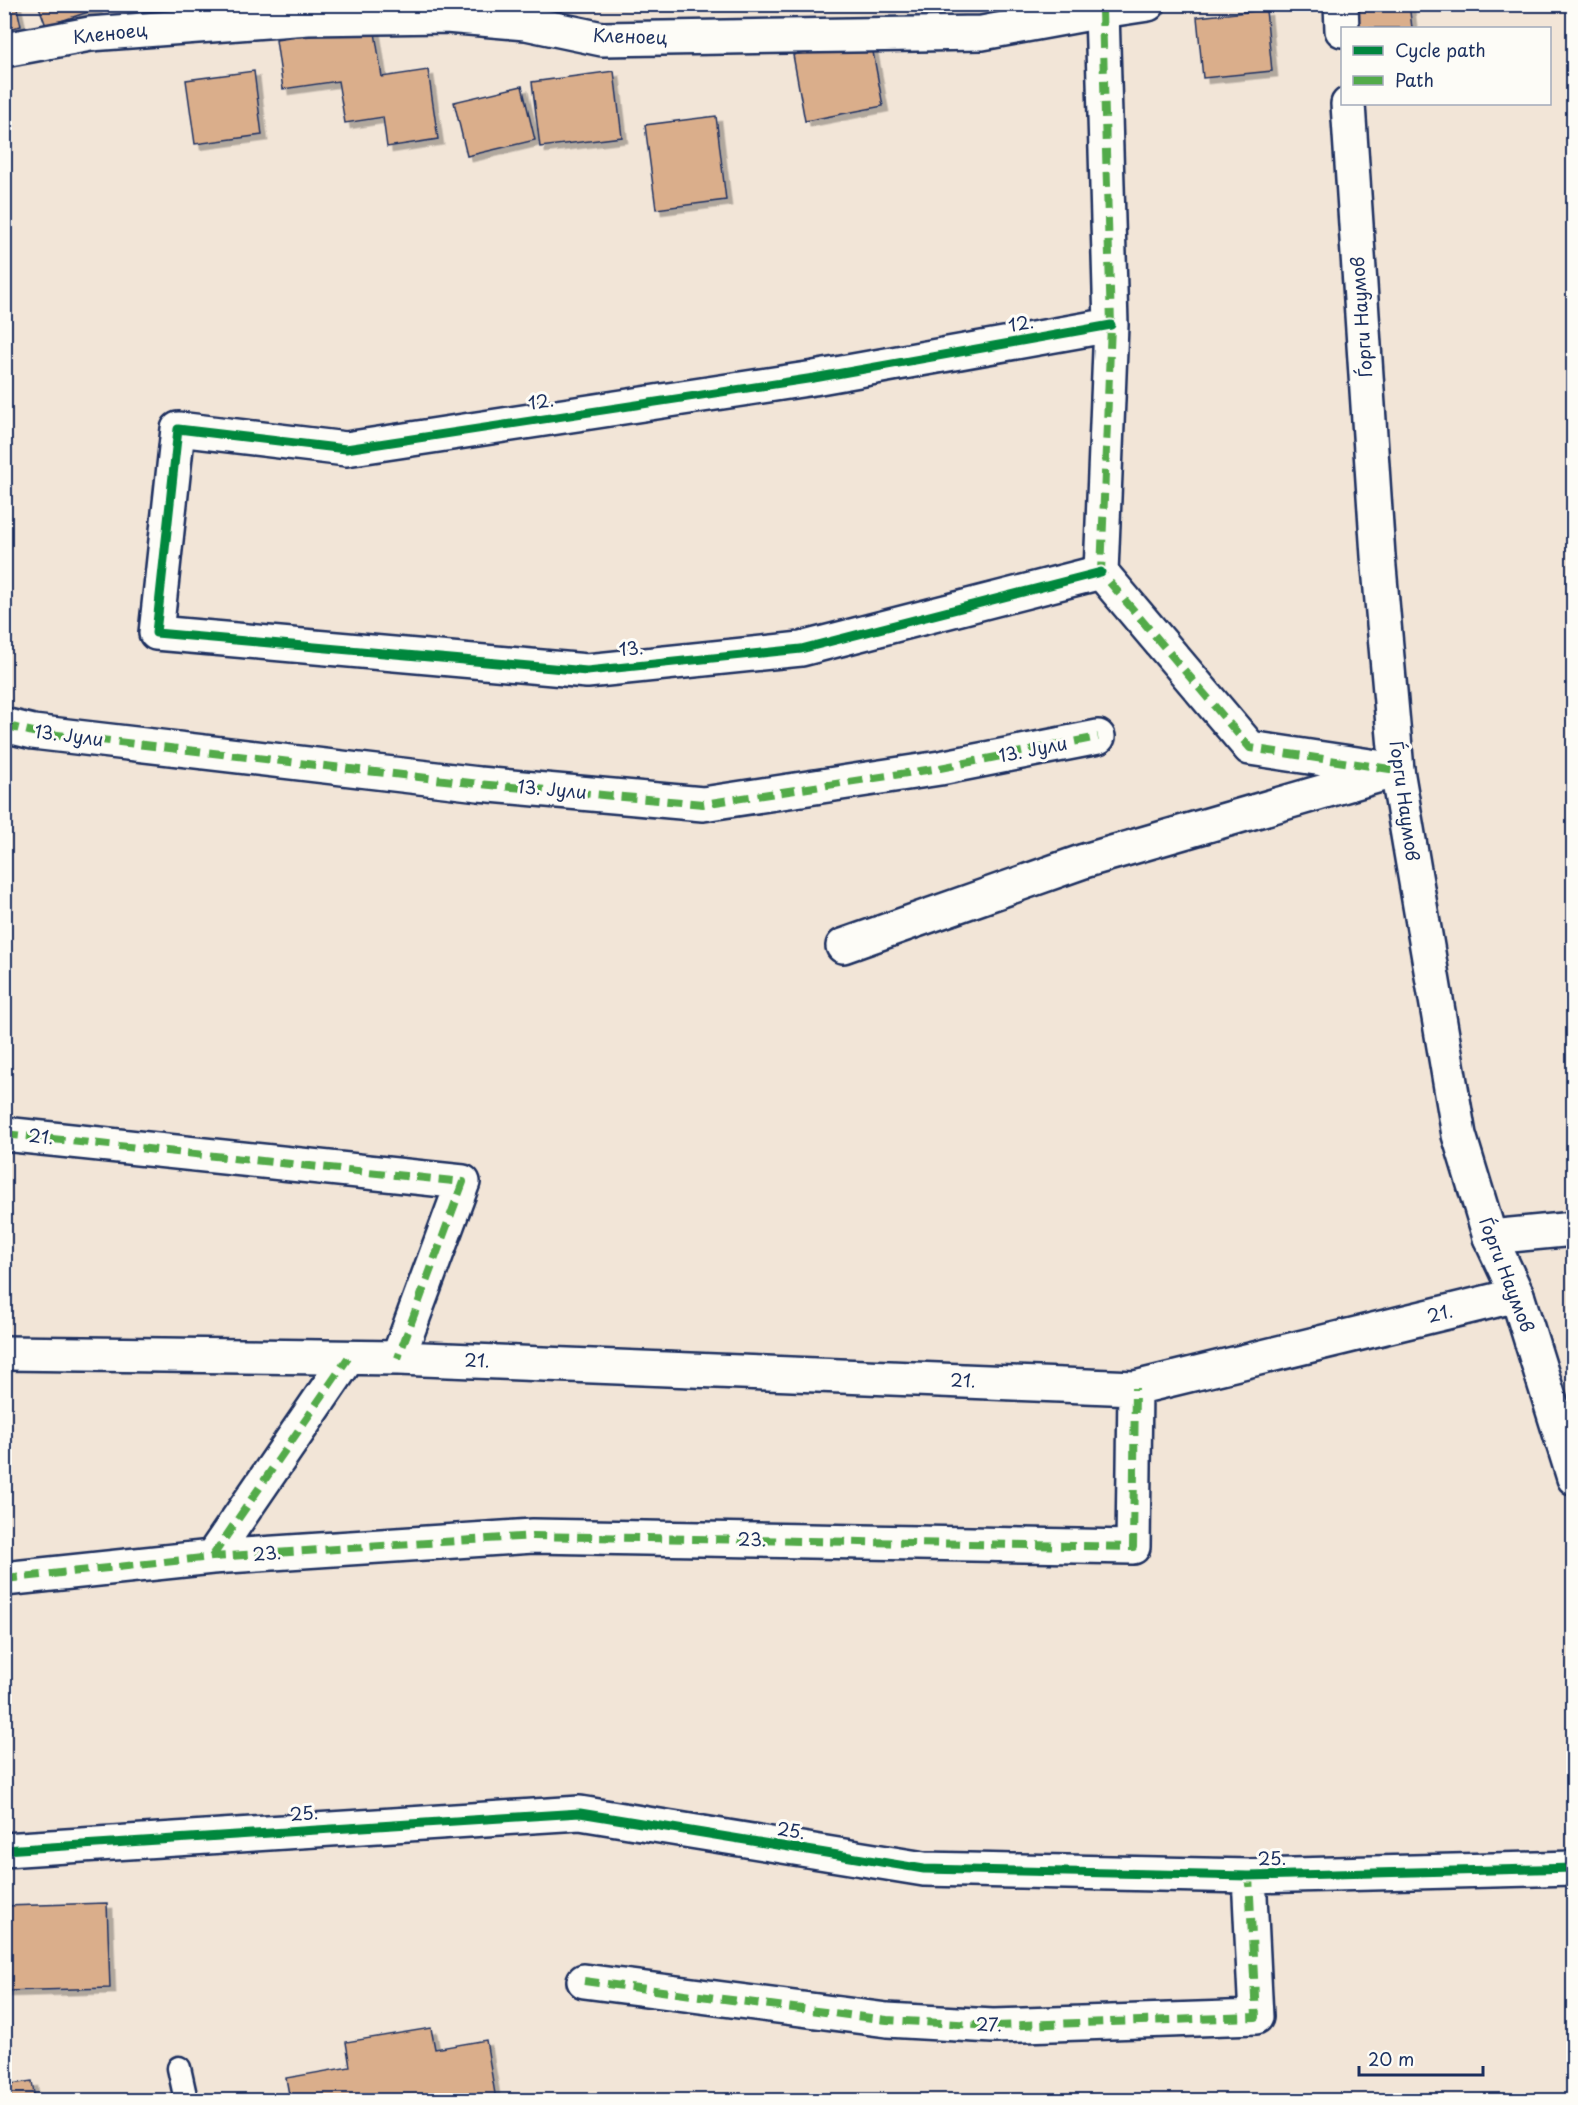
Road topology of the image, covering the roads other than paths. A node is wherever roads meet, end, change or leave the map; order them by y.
1 (1148, 4) edge
2 (1341, 4) edge
3 (1102, 10) junction
4 (1342, 27) edge
5 (4, 50) edge
6 (1348, 105) edge
7 (1111, 325) junction
8 (1101, 572) junction
9 (156, 633) joint
10 (4, 725) edge
11 (1098, 737) dead end
12 (1397, 770) junction
13 (843, 946) dead end
14 (4, 1134) edge
15 (1574, 1229) edge
16 (1490, 1237) junction
17 (1517, 1295) junction
18 (4, 1353) edge
19 (348, 1358) junction
20 (398, 1358) junction
21 (1135, 1388) junction
22 (1574, 1478) edge
23 (212, 1557) junction
24 (4, 1579) edge
25 (4, 1850) edge
26 (1574, 1868) edge
27 (1249, 1876) junction
28 (584, 1981) dead end
29 (179, 2068) dead end
30 (186, 2100) edge

1 - 3 street, Кленоец
2 - 4 street
3 - 5 street, Кленоец
3 - 7 street
6 - 12 street, Ѓорги Наумов
7 - 8 street
7 - 9 street, 12.
8 - 9 street, 13.
8 - 12 street
10 - 11 street, 13. Јули
12 - 13 street
12 - 16 street, Ѓорги Наумов
14 - 20 street, 21.
15 - 16 street
16 - 17 street, Ѓорги Наумов
17 - 21 street, 21.
17 - 22 street, Ѓорги Наумов
18 - 19 street, 21.
19 - 20 street, 21.
19 - 23 street, 23.
20 - 21 street, 21.
21 - 23 street, 23.
23 - 24 street, 23.
25 - 27 street, 25.
26 - 27 street, 25.
27 - 28 street, 27.
29 - 30 lane

